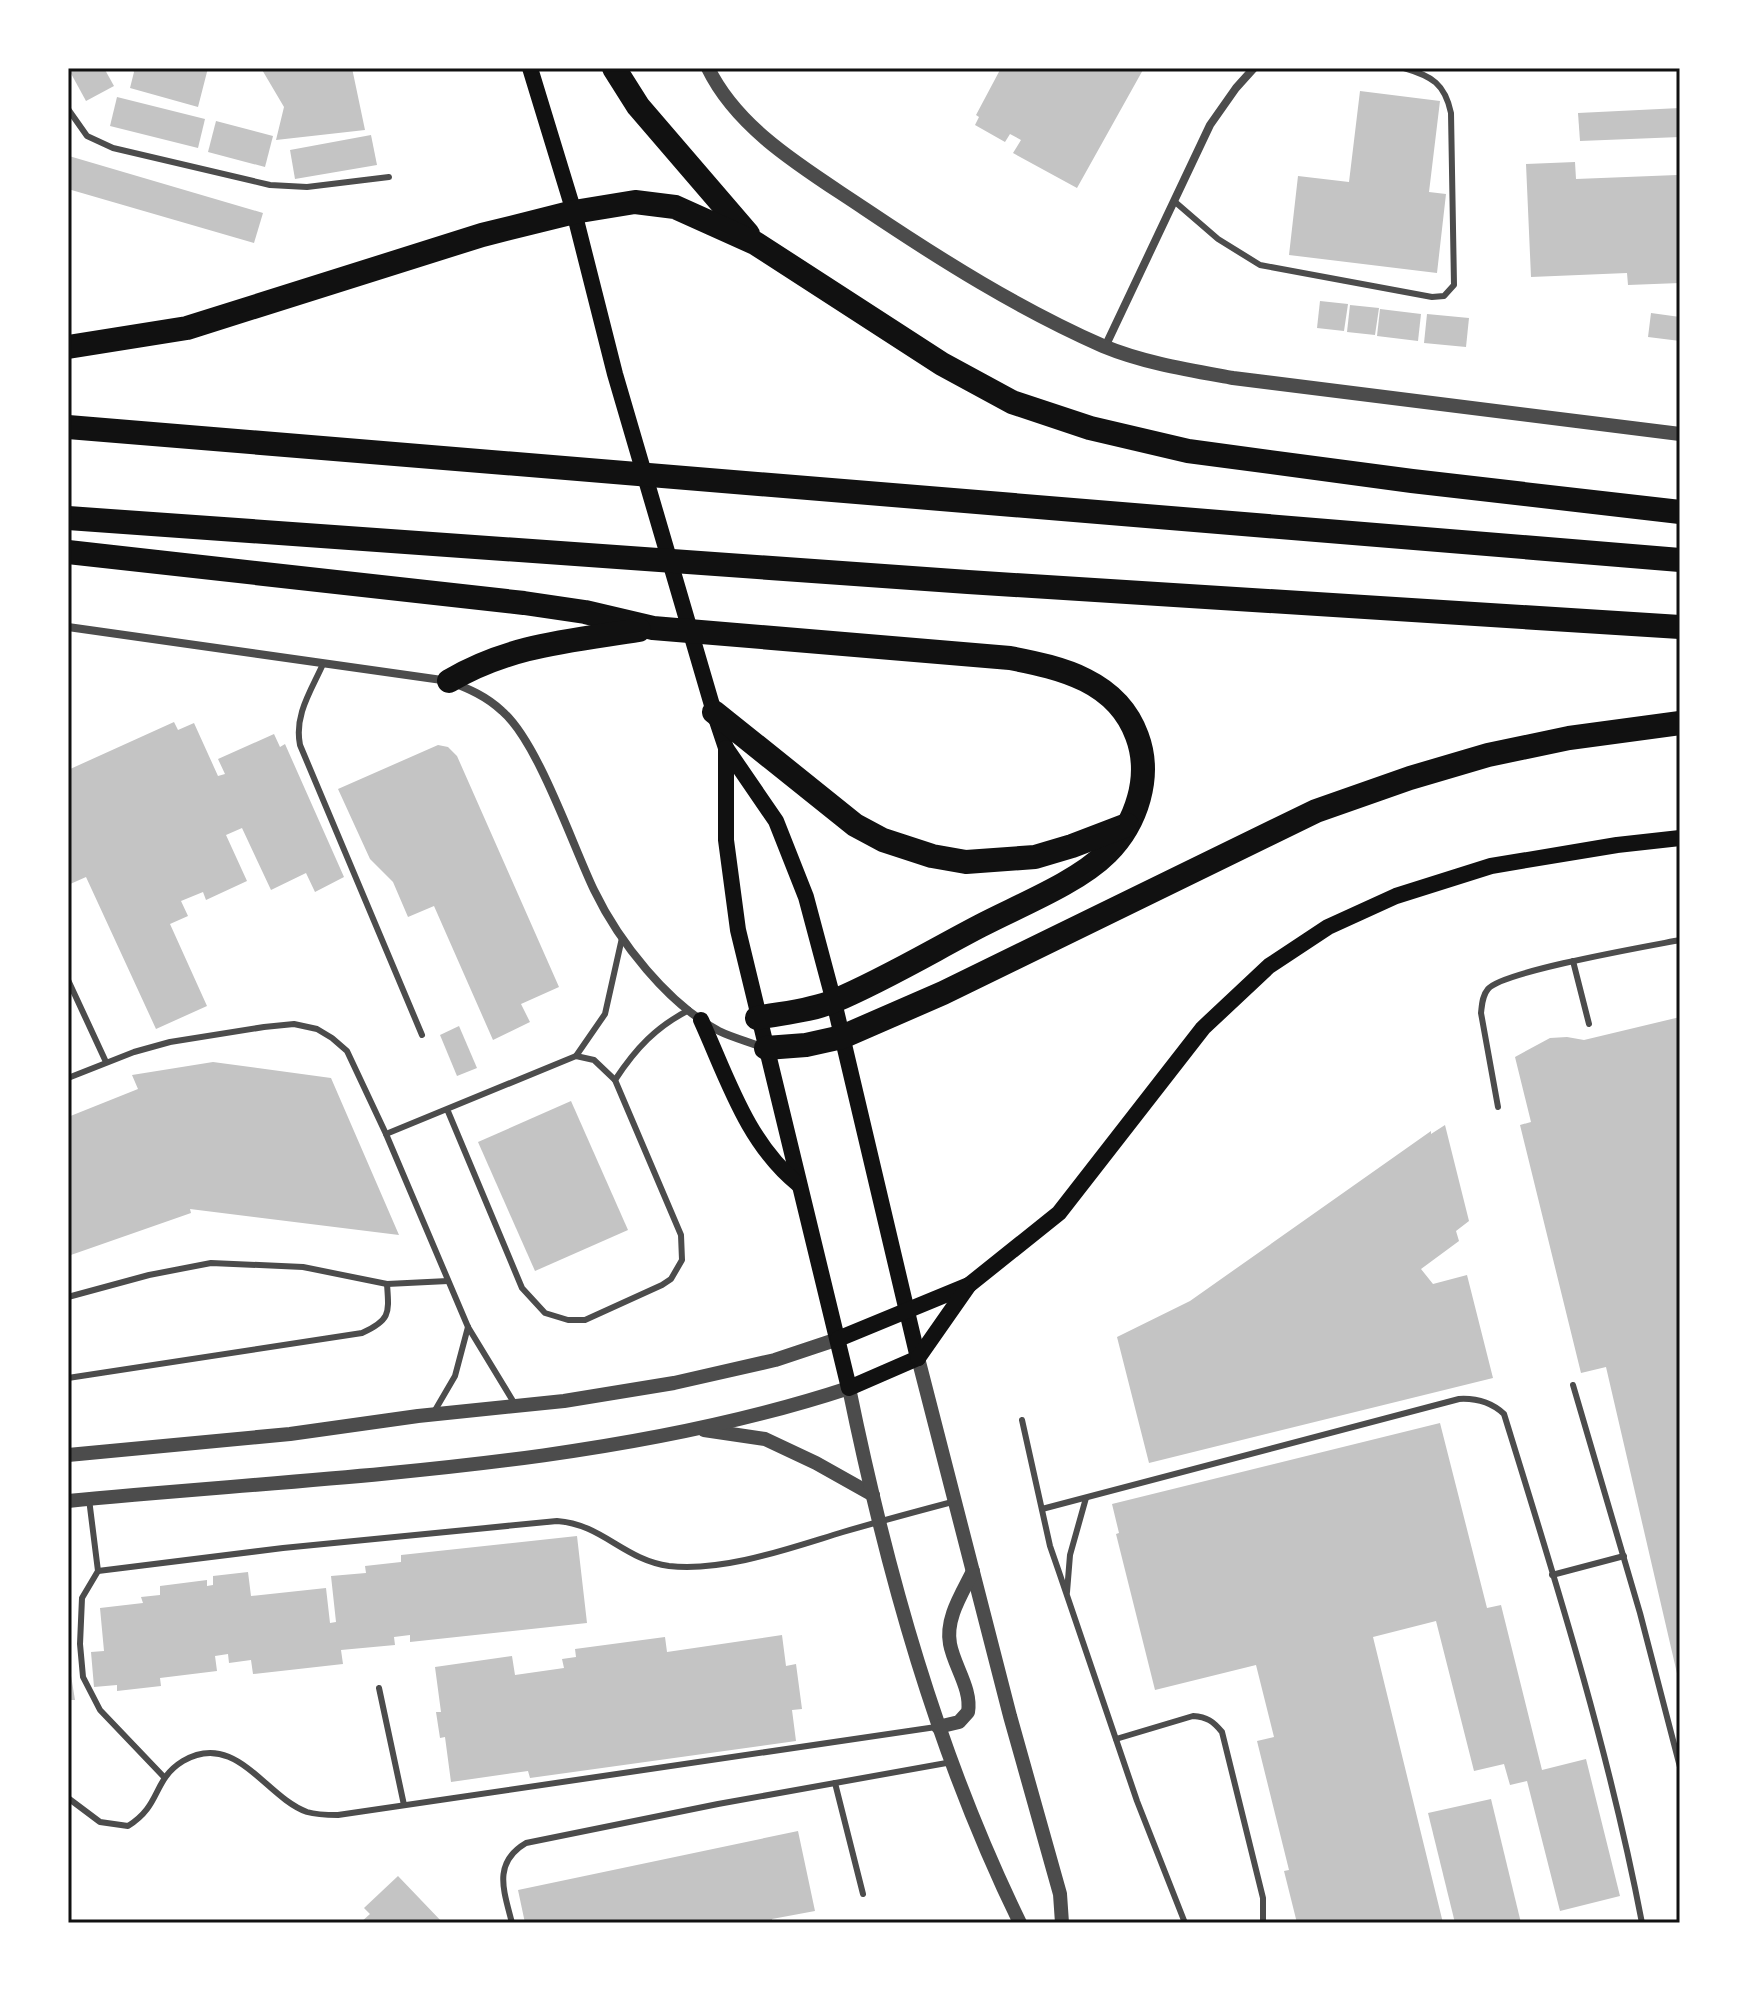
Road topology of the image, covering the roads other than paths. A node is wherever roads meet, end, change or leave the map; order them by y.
1 (530, 68) edge
2 (614, 68) edge
3 (708, 68) edge
4 (1254, 68) edge
5 (1404, 68) edge
6 (68, 109) edge
7 (389, 177) dead end
8 (1174, 201) junction
9 (574, 212) junction
10 (755, 243) junction
11 (68, 347) edge
12 (1105, 347) junction
13 (68, 427) edge
14 (1680, 434) edge
15 (1680, 512) edge
16 (68, 518) edge
17 (68, 552) edge
18 (1680, 560) edge
19 (68, 627) edge
20 (1680, 627) edge
21 (653, 628) junction
22 (323, 664) junction
23 (449, 681) junction
24 (714, 712) junction
25 (1680, 723) edge
26 (726, 748) junction
27 (1127, 825) junction
28 (1680, 838) edge
29 (622, 938) junction
30 (1680, 940) edge
31 (1573, 961) junction
32 (68, 980) edge
33 (834, 1002) junction
34 (695, 1015) junction
35 (757, 1018) junction
36 (1589, 1024) dead end
37 (422, 1035) dead end
38 (842, 1037) junction
39 (766, 1048) junction
40 (576, 1056) junction
41 (106, 1062) junction
42 (68, 1078) edge
43 (615, 1080) junction
44 (1498, 1107) dead end
45 (447, 1109) junction
46 (386, 1134) junction
47 (798, 1184) junction
48 (448, 1281) junction
49 (387, 1284) junction
50 (969, 1285) junction
51 (68, 1297) edge
52 (905, 1310) junction
53 (468, 1327) junction
54 (838, 1339) junction
55 (918, 1358) junction
56 (68, 1378) edge
57 (1573, 1385) dead end
58 (849, 1388) junction
59 (516, 1406) junction
60 (432, 1414) junction
61 (1022, 1420) dead end
62 (690, 1428) junction
63 (68, 1455) edge
64 (873, 1495) junction
65 (1086, 1497) junction
66 (89, 1499) junction
67 (68, 1501) edge
68 (956, 1501) junction
69 (1042, 1509) junction
70 (878, 1521) junction
71 (1624, 1556) junction
72 (98, 1571) junction
73 (973, 1571) junction
74 (1552, 1575) junction
75 (1067, 1596) junction
76 (379, 1688) dead end
77 (938, 1727) junction
78 (1116, 1739) junction
79 (952, 1762) junction
80 (1680, 1767) edge
81 (163, 1776) junction
82 (835, 1783) junction
83 (68, 1798) edge
84 (404, 1805) junction
85 (863, 1894) dead end
86 (512, 1923) edge
87 (1020, 1923) edge
88 (1062, 1923) edge
89 (1185, 1923) edge
90 (1263, 1923) edge
91 (1642, 1923) edge

1 - 9 main road
2 - 10 highway
3 - 12 street
4 - 8 street
5 - 8 lane
6 - 7 lane
8 - 12 street
9 - 10 highway
9 - 11 highway
9 - 24 main road
10 - 15 highway
12 - 14 street
13 - 18 highway
16 - 20 highway
17 - 21 highway
19 - 22 street
21 - 23 highway
21 - 27 highway
22 - 23 street
22 - 37 lane
23 - 29 street
24 - 26 main road
24 - 27 highway
25 - 38 highway
26 - 33 main road
26 - 35 main road
27 - 33 highway
28 - 50 main road
29 - 34 street
29 - 40 lane
30 - 31 lane
31 - 36 lane
31 - 44 lane
32 - 41 lane
33 - 35 highway
33 - 38 main road
34 - 39 street
34 - 43 lane
34 - 47 main road
35 - 39 main road
38 - 39 highway
38 - 52 main road
39 - 47 main road
40 - 43 lane
40 - 45 lane
41 - 42 lane
41 - 46 lane
43 - 45 lane
45 - 46 lane
46 - 48 lane
47 - 54 main road
48 - 49 lane
48 - 53 lane
49 - 51 lane
49 - 56 lane
50 - 52 main road
50 - 55 main road
52 - 54 main road
52 - 55 main road
53 - 59 lane
53 - 60 lane
54 - 58 main road
54 - 59 street
55 - 58 main road
55 - 68 street
57 - 71 lane
58 - 62 street
58 - 64 street
59 - 60 street
60 - 63 street
61 - 69 lane
62 - 64 street
62 - 66 street
64 - 70 street
65 - 69 lane
65 - 74 lane
65 - 75 lane
66 - 67 street
66 - 72 lane
68 - 70 lane
68 - 73 street
69 - 75 lane
70 - 72 lane
70 - 77 street
71 - 74 lane
71 - 80 lane
72 - 81 lane
73 - 77 street
73 - 88 street
74 - 91 lane
75 - 78 lane
76 - 84 lane
77 - 79 street
77 - 84 lane
78 - 89 lane
78 - 90 lane
79 - 82 lane
79 - 87 street
81 - 83 lane
81 - 84 lane
82 - 85 lane
82 - 86 lane

